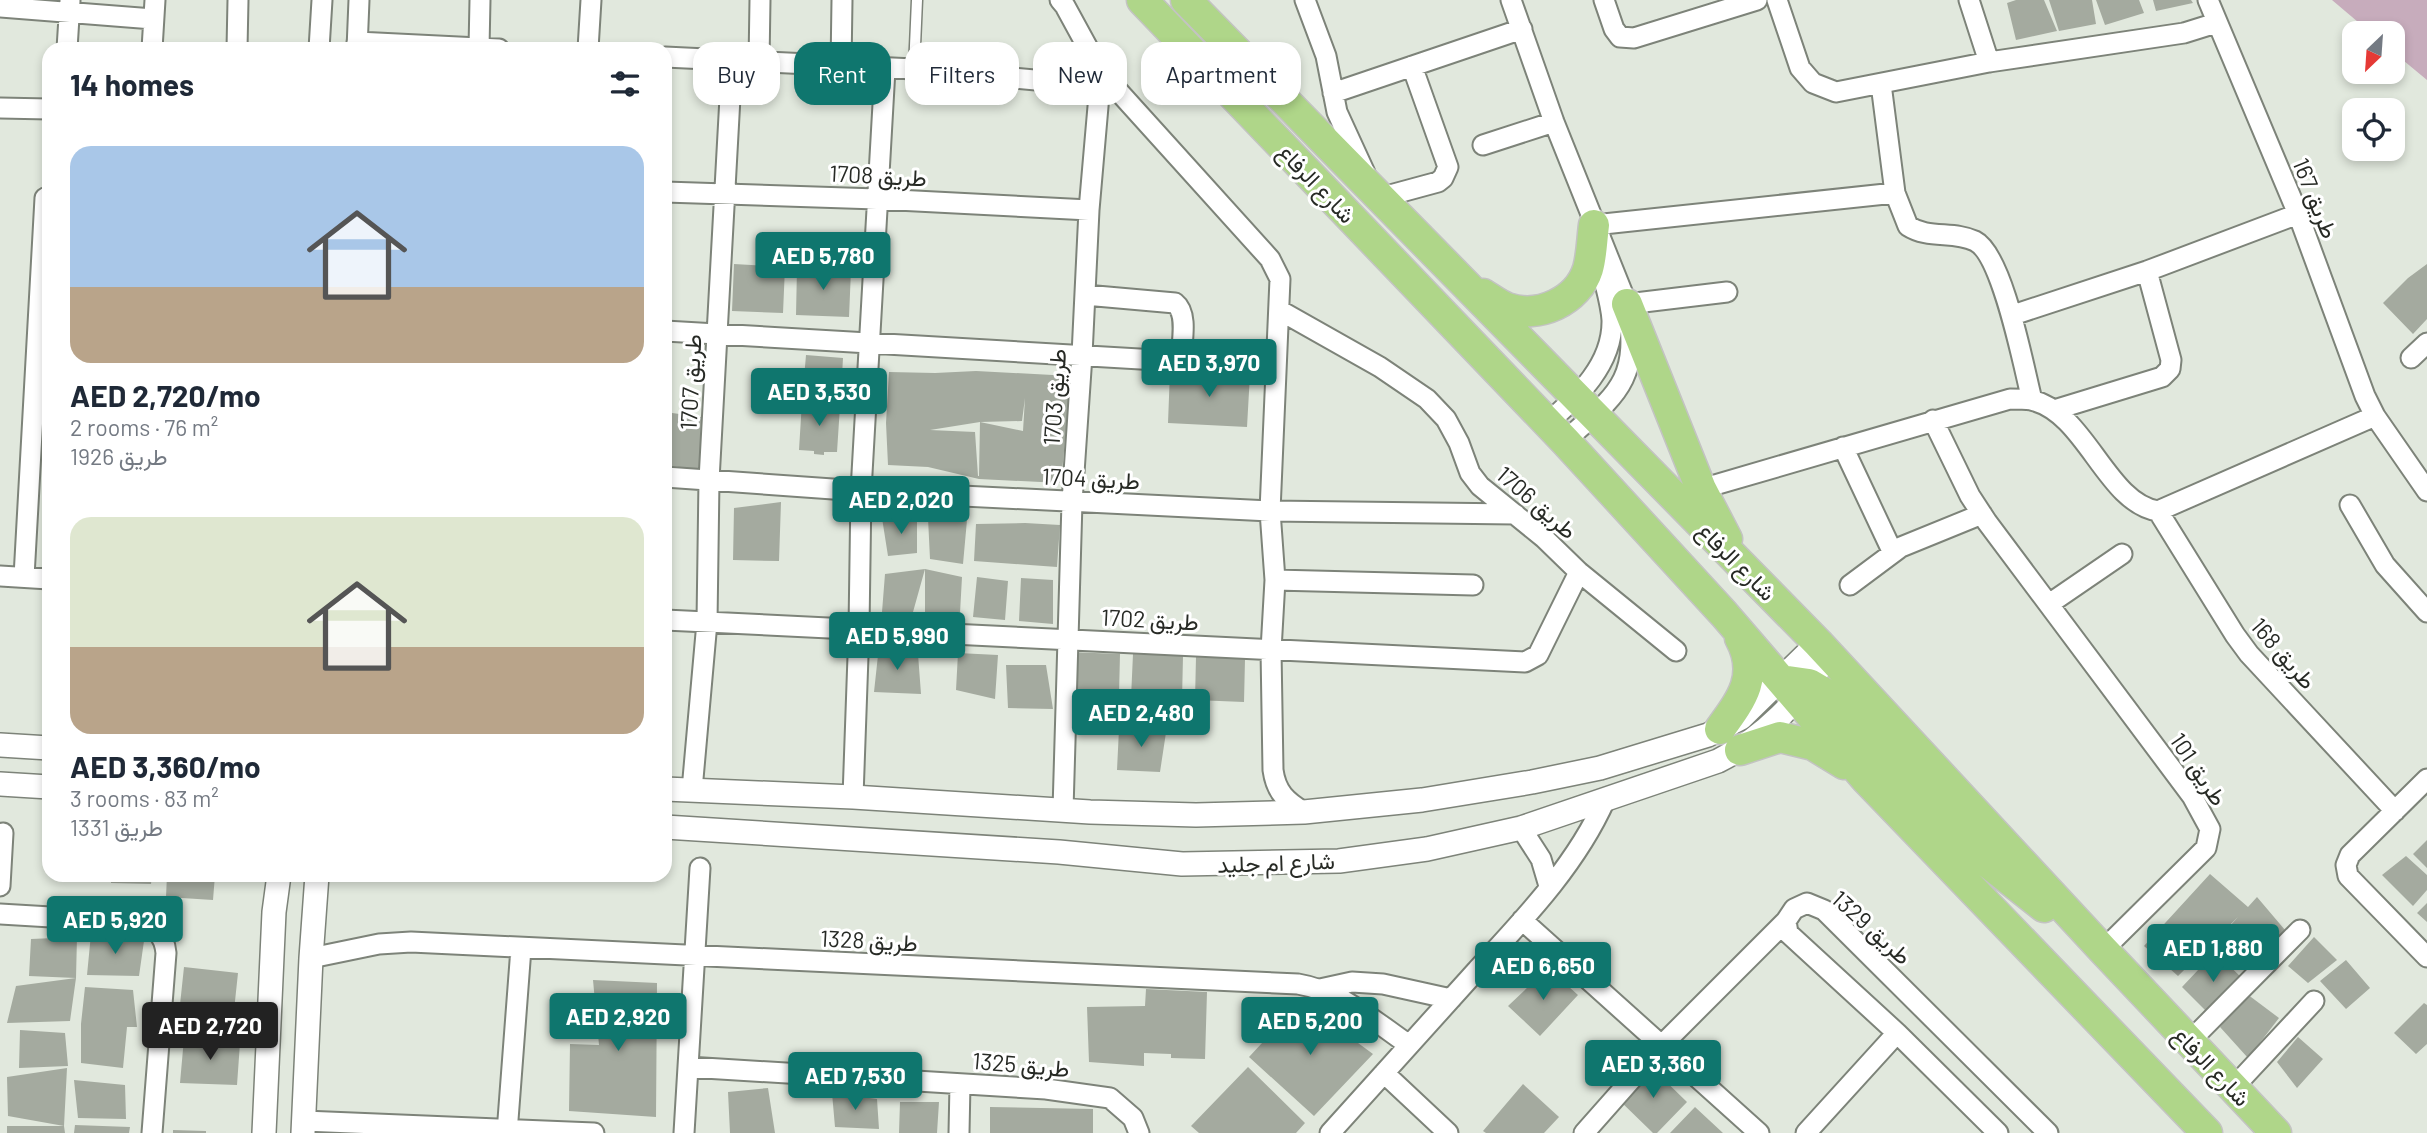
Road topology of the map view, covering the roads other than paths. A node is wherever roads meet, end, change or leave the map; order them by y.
1 (238, 0) edge
2 (323, 0) edge
3 (359, 0) edge
4 (480, 0) edge
5 (591, 0) edge
6 (761, 0) edge
7 (842, 0) edge
8 (917, 0) edge
9 (1060, 0) edge
10 (1142, 0) edge
11 (1186, 0) edge
12 (1305, 0) edge
13 (1511, 0) edge
14 (1604, 0) edge
15 (1757, 0) edge
16 (1776, 0) edge
17 (1969, 0) edge
18 (2208, 0) edge
19 (70, 6) edge
20 (0, 7) edge
21 (154, 9) edge
22 (2216, 23) junction
23 (1522, 29) junction
24 (67, 42) edge
25 (152, 42) edge
26 (237, 42) edge
27 (320, 42) edge
28 (357, 42) edge
29 (479, 42) edge
30 (588, 42) edge
31 (760, 42) edge
32 (841, 42) edge
33 (915, 42) edge
34 (1083, 42) edge
35 (672, 57) edge
36 (693, 59) edge
37 (1989, 62) junction
38 (1412, 66) junction
39 (1881, 84) junction
40 (1333, 93) junction
41 (730, 105) edge
42 (883, 105) edge
43 (1099, 105) edge
44 (1125, 105) edge
45 (0, 108) edge
46 (42, 109) edge
47 (1554, 122) junction
48 (1483, 145) dead end
49 (672, 192) edge
50 (726, 193) junction
51 (1895, 193) junction
52 (1376, 194) junction
53 (877, 199) junction
54 (1089, 210) junction
55 (2298, 214) junction
56 (1594, 225) junction
57 (42, 252) edge
58 (2147, 271) junction
59 (1456, 277) junction
60 (1727, 292) dead end
61 (1085, 296) junction
62 (1627, 304) junction
63 (1279, 310) junction
64 (2013, 315) junction
65 (672, 331) edge
66 (717, 334) junction
67 (869, 342) junction
68 (2427, 343) edge
69 (1082, 355) junction
70 (2411, 358) dead end
71 (1181, 361) junction
72 (1276, 368) junction
73 (2032, 400) junction
74 (1585, 407) junction
75 (2054, 410) junction
76 (2375, 416) junction
77 (1933, 420) junction
78 (1556, 432) junction
79 (1843, 447) junction
80 (672, 477) edge
81 (709, 480) junction
82 (1701, 488) junction
83 (861, 491) junction
84 (2427, 491) edge
85 (1072, 502) junction
86 (2350, 505) dead end
87 (1270, 511) junction
88 (2158, 511) junction
89 (1515, 513) junction
90 (1982, 514) junction
91 (1893, 553) junction
92 (2122, 554) dead end
93 (1740, 564) junction
94 (1579, 572) junction
95 (0, 576) edge
96 (24, 578) junction
97 (42, 579) edge
98 (1275, 580) junction
99 (1850, 584) dead end
100 (1473, 585) dead end
101 (2049, 604) junction
102 (2427, 612) edge
103 (1724, 614) junction
104 (672, 620) edge
105 (707, 622) junction
106 (859, 628) junction
107 (1068, 639) junction
108 (1823, 649) junction
109 (1272, 650) junction
110 (1676, 651) dead end
111 (1796, 687) junction
112 (1730, 740) junction
113 (0, 745) edge
114 (42, 748) edge
115 (1865, 778) junction
116 (2427, 779) edge
117 (0, 784) edge
118 (42, 787) edge
119 (672, 789) edge
120 (692, 790) junction
121 (853, 797) junction
122 (1605, 800) junction
123 (1063, 810) junction
124 (2395, 811) junction
125 (1304, 812) junction
126 (672, 827) edge
127 (1521, 828) junction
128 (3, 833) dead end
129 (700, 868) dead end
130 (270, 882) edge
131 (278, 882) edge
132 (317, 882) edge
133 (330, 882) edge
134 (0, 886) edge
135 (1549, 886) junction
136 (315, 906) junction
137 (275, 912) junction
138 (0, 915) edge
139 (1522, 920) junction
140 (1786, 921) junction
141 (2300, 930) dead end
142 (2096, 944) junction
143 (521, 948) junction
144 (694, 957) junction
145 (2427, 957) edge
146 (311, 958) junction
147 (1320, 989) junction
148 (1451, 999) junction
149 (2314, 1001) dead end
150 (1897, 1032) junction
151 (2189, 1042) junction
152 (1409, 1045) junction
153 (1661, 1046) junction
154 (688, 1067) junction
155 (1384, 1073) junction
156 (961, 1084) junction
157 (2233, 1088) junction
158 (1136, 1125) edge
159 (304, 1127) edge
160 (508, 1131) edge
161 (152, 1133) edge
162 (264, 1133) edge
163 (594, 1133) edge
164 (684, 1133) edge
165 (958, 1133) edge
166 (1330, 1133) edge
167 (1448, 1133) edge
168 (1584, 1133) edge
169 (1759, 1133) edge
170 (1806, 1133) edge
171 (1998, 1133) edge
172 (2049, 1133) edge
173 (2207, 1133) edge
174 (2276, 1133) edge

1 - 26 street
2 - 27 street
3 - 28 street
4 - 29 street
5 - 30 street
6 - 31 street
7 - 32 street
8 - 33 lane
9 - 34 street
10 - 78 main road, شارع الرفاع
11 - 52 main road, شارع الرفاع
12 - 40 street
13 - 23 street
14 - 15 street
16 - 39 street
17 - 37 street
18 - 22 street, طريق 167
19 - 20 street
19 - 21 street
19 - 24 street
21 - 25 street
22 - 37 street
22 - 55 street, طريق 167
23 - 38 street
23 - 47 street
35 - 36 street
37 - 39 street
38 - 40 street
38 - 52 street
39 - 51 street
40 - 52 street
41 - 50 street, طريق 1707
42 - 53 street
43 - 54 street, طريق 1703
44 - 63 street
45 - 46 street
47 - 48 street
47 - 56 street
49 - 50 street, طريق 1708
50 - 53 street, طريق 1708
50 - 66 street, طريق 1707
51 - 56 street
51 - 64 street
52 - 59 main road, شارع الرفاع
53 - 54 street, طريق 1708
53 - 67 street
54 - 61 street, طريق 1703
55 - 58 street
55 - 76 street, طريق 167
56 - 59 main road
56 - 62 street
56 - 74 street
57 - 96 street
58 - 64 street
58 - 75 street
59 - 74 main road, شارع الرفاع
60 - 62 street
61 - 69 street, طريق 1703
61 - 71 street
62 - 74 street
62 - 82 main road
63 - 72 street
63 - 89 street, طريق 1706
64 - 73 street
65 - 66 street
66 - 67 street
66 - 81 street, طريق 1707
67 - 69 street
67 - 83 street
68 - 70 street
69 - 71 street
69 - 85 street, طريق 1703
71 - 72 street
72 - 87 street
73 - 75 street
73 - 77 street
74 - 78 street
74 - 93 main road, شارع الرفاع
75 - 88 street
76 - 84 street, طريق 167
76 - 88 street
77 - 79 street
77 - 90 street, طريق 101
78 - 103 main road, شارع الرفاع
79 - 82 street
79 - 91 street
80 - 81 street, طريق 1704
81 - 83 street, طريق 1704
81 - 105 street, طريق 1707
82 - 93 main road
83 - 85 street, طريق 1704
83 - 106 street
85 - 87 street, طريق 1704
85 - 107 street, طريق 1703
86 - 102 street
87 - 89 street, طريق 1704
87 - 98 street
88 - 124 street, طريق 168
89 - 94 street, طريق 1706
90 - 91 street
90 - 101 street, طريق 101
91 - 99 street
92 - 101 street
93 - 108 main road, شارع الرفاع
94 - 109 street, طريق 1702
94 - 110 street, طريق 1706
95 - 96 street
96 - 97 street
98 - 100 street
98 - 109 street
101 - 142 street, طريق 101
103 - 111 main road, شارع الرفاع
103 - 112 main road
104 - 105 street, طريق 1702
105 - 106 street, طريق 1702
105 - 120 street, طريق 1707
106 - 107 street, طريق 1702
106 - 121 street
107 - 109 street, طريق 1702
107 - 123 street, طريق 1703
108 - 111 street, شارع ام جليد
108 - 142 main road, شارع الرفاع
109 - 125 street
111 - 112 street, شارع ام جليد
111 - 115 main road, شارع الرفاع
111 - 142 main road
112 - 115 main road
112 - 122 street, شارع ام جليد
112 - 125 street, شارع ام جليد
113 - 114 street
115 - 173 main road, شارع الرفاع
116 - 124 street
117 - 118 street
119 - 120 street, شارع ام جليد
120 - 121 street, شارع ام جليد
121 - 123 street, شارع ام جليد
122 - 127 street, شارع ام جليد
122 - 135 street
123 - 125 street, شارع ام جليد
124 - 145 street
126 - 127 street, شارع ام جليد
127 - 135 street
128 - 134 street
129 - 144 street
130 - 137 street
131 - 137 street
132 - 136 street
133 - 136 street
135 - 139 street
136 - 146 street
137 - 162 street
138 - 161 street
139 - 148 street
139 - 153 street
140 - 150 street
140 - 153 street
140 - 172 street, طريق 1329
141 - 151 street
142 - 151 main road, شارع الرفاع
143 - 144 street, طريق 1328
143 - 146 street, طريق 1328
143 - 160 street
144 - 147 street, طريق 1328
144 - 154 street
146 - 159 street
147 - 148 street
147 - 152 street, طريق 1328
148 - 152 street
149 - 157 street
150 - 170 street
150 - 171 street
151 - 157 main road, شارع الرفاع
152 - 155 street
153 - 168 street
153 - 169 street
154 - 156 street, طريق 1325
154 - 164 street
155 - 166 street
155 - 167 street
156 - 158 street, طريق 1325
156 - 165 street
157 - 174 main road, شارع الرفاع
159 - 160 street
160 - 163 street

